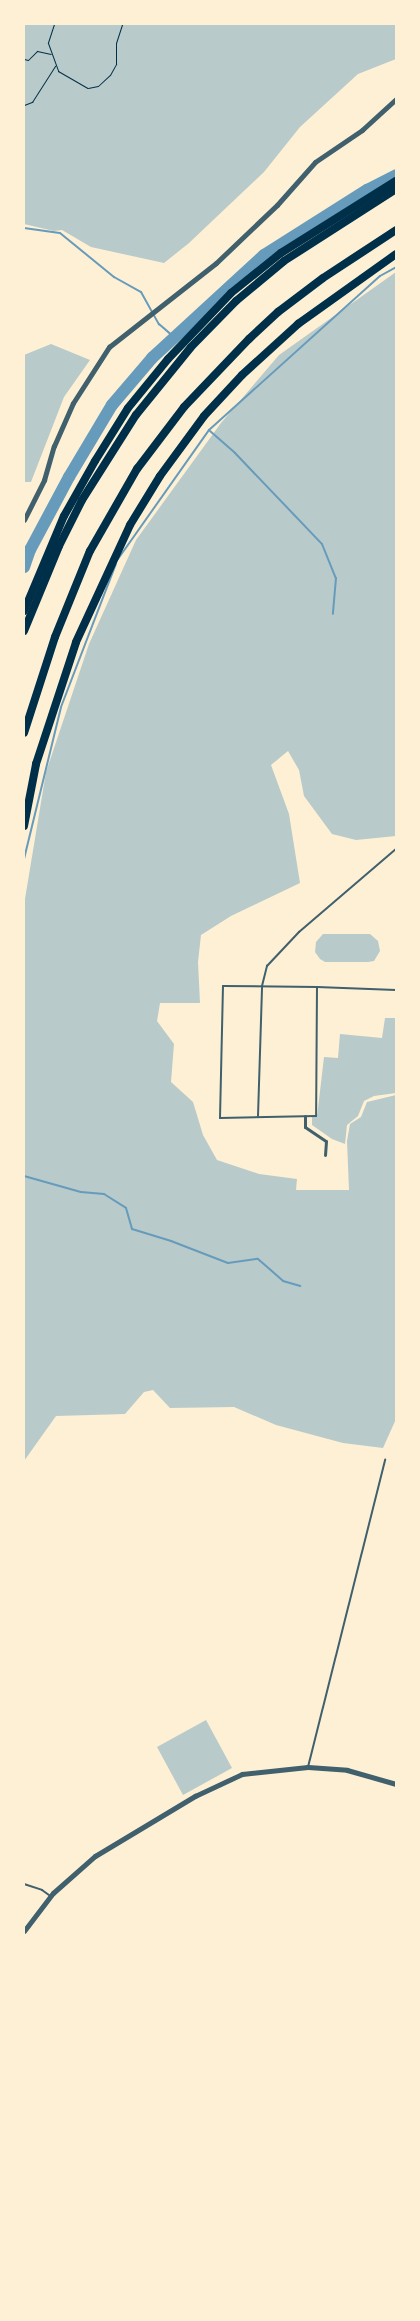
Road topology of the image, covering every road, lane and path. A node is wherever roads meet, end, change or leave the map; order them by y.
1 (54, 24) edge
2 (122, 24) edge
3 (52, 55) junction
4 (24, 60) edge
5 (56, 65) junction
6 (396, 99) edge
7 (24, 105) edge
8 (396, 181) edge
9 (396, 189) edge
10 (396, 230) edge
11 (396, 254) edge
12 (24, 520) edge
13 (24, 612) edge
14 (24, 631) edge
15 (24, 733) edge
16 (24, 826) edge
17 (396, 849) edge
18 (262, 986) junction
19 (318, 987) junction
20 (396, 990) edge
21 (305, 1116) junction
22 (258, 1117) junction
23 (325, 1155) dead end
24 (385, 1460) dead end
25 (308, 1767) junction
26 (396, 1784) edge
27 (24, 1884) edge
28 (50, 1896) junction
29 (24, 1931) edge

1 - 3 path
2 - 5 path
3 - 4 path
3 - 5 path
5 - 7 path
6 - 12 street
8 - 13 highway
9 - 14 highway
10 - 15 highway
11 - 16 highway
17 - 18 lane
18 - 19 lane
18 - 22 lane
18 - 22 lane
19 - 20 lane
19 - 21 lane
21 - 22 lane
21 - 23 street
24 - 25 lane
25 - 26 street
25 - 28 street
27 - 28 lane
28 - 29 street

